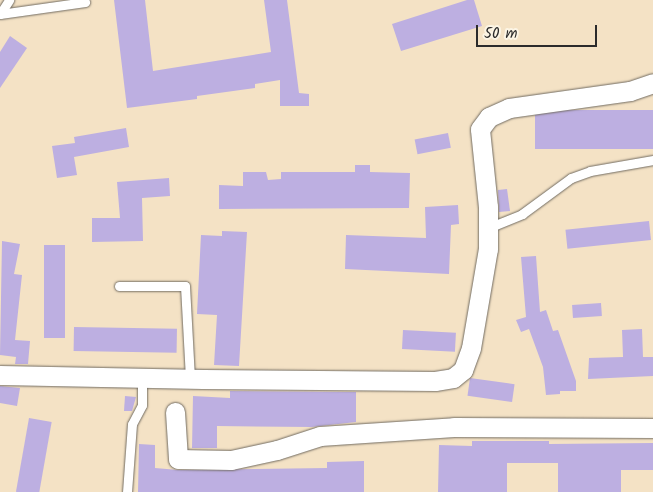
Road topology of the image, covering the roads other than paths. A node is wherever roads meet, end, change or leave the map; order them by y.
1 (9, 0) edge
2 (85, 2) dead end
3 (653, 83) edge
4 (653, 160) edge
5 (488, 228) junction
6 (119, 286) dead end
7 (0, 375) edge
8 (142, 378) junction
9 (190, 379) junction
10 (175, 412) dead end
11 (653, 428) edge
12 (127, 492) edge

1 - 2 lane
3 - 5 street
4 - 5 lane
5 - 9 street
6 - 9 lane
7 - 8 street
8 - 9 street
8 - 12 lane
10 - 11 street

